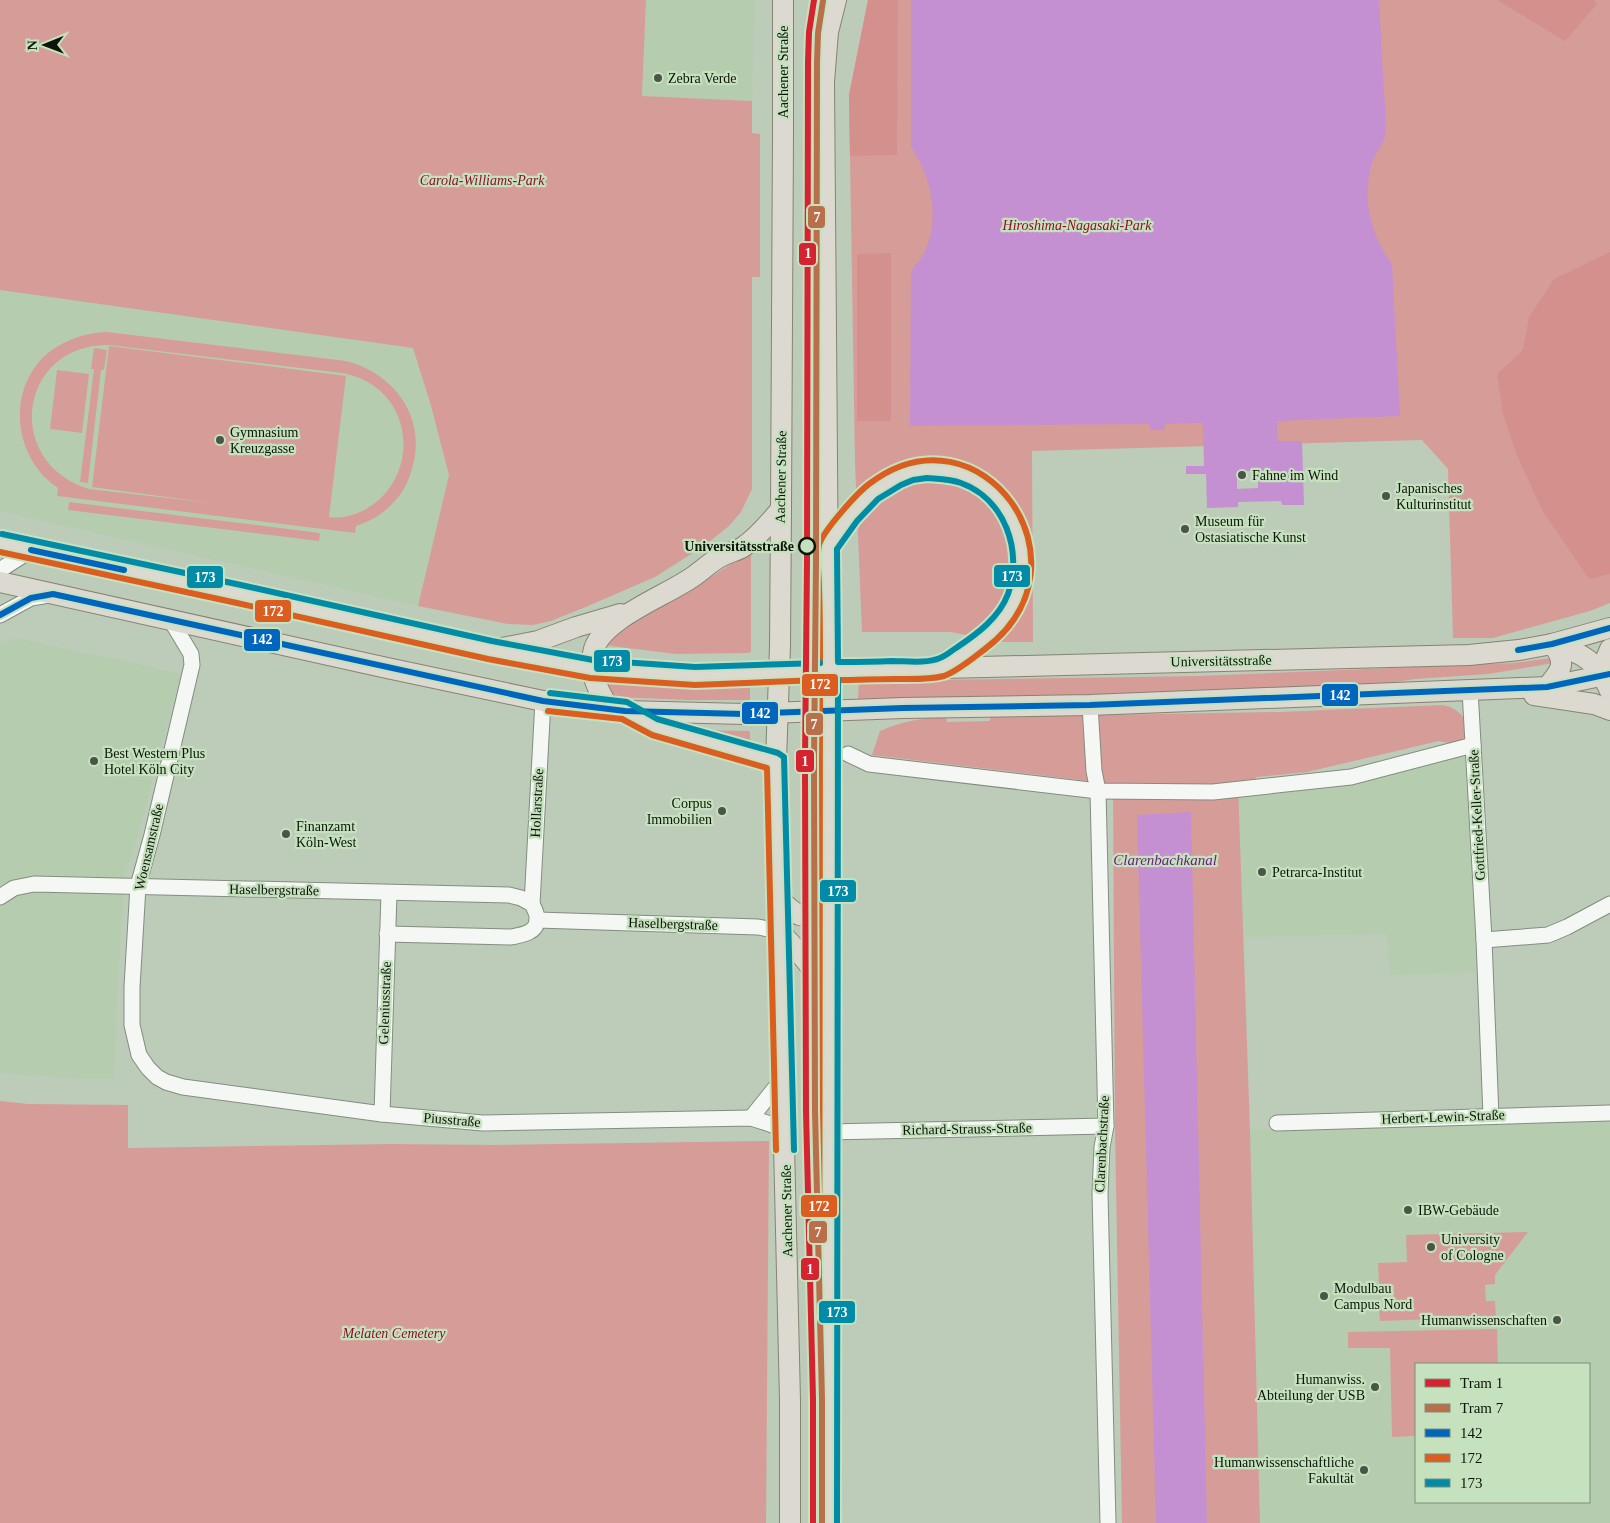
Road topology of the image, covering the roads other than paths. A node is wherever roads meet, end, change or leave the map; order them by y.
1 (782, 0) edge
2 (836, 0) edge
3 (781, 509) junction
4 (0, 543) edge
5 (828, 547) junction
6 (32, 550) junction
7 (0, 570) edge
8 (0, 582) edge
9 (53, 594) junction
10 (632, 611) junction
11 (0, 616) edge
12 (170, 619) junction
13 (1610, 628) edge
14 (1552, 644) junction
15 (1610, 649) edge
16 (490, 650) junction
17 (942, 668) junction
18 (592, 669) junction
19 (829, 672) junction
20 (779, 674) junction
21 (1608, 680) edge
22 (1547, 686) junction
23 (1470, 690) junction
24 (1492, 690) junction
25 (543, 701) junction
26 (1090, 705) junction
27 (829, 710) junction
28 (1610, 710) edge
29 (618, 711) junction
30 (778, 712) junction
31 (1473, 745) junction
32 (848, 754) dead end
33 (776, 761) junction
34 (1098, 791) junction
35 (138, 886) junction
36 (389, 893) junction
37 (0, 897) edge
38 (779, 899) junction
39 (532, 904) junction
40 (1610, 904) edge
41 (827, 912) junction
42 (538, 920) junction
43 (779, 931) junction
44 (388, 934) junction
45 (1484, 940) junction
46 (828, 994) junction
47 (157, 1077) joint
48 (783, 1078) junction
49 (382, 1114) junction
50 (1610, 1114) edge
51 (1490, 1116) junction
52 (751, 1118) junction
53 (1277, 1123) dead end
54 (1106, 1126) junction
55 (785, 1132) junction
56 (827, 1132) junction
57 (790, 1523) edge
58 (828, 1523) edge
59 (1108, 1523) edge

1 - 3 main road, Aachener Straße
2 - 5 main road
3 - 10 main road
3 - 20 main road, Aachener Straße
4 - 6 main road, Universitätsstraße
5 - 17 main road
5 - 19 main road
6 - 7 street
6 - 16 main road, Universitätsstraße
8 - 9 main road
9 - 11 street
9 - 12 main road
10 - 16 main road
10 - 18 main road
12 - 25 main road
12 - 35 street, Woensamstraße
13 - 14 main road, Universitätsstraße
14 - 17 main road, Universitätsstraße
14 - 21 main road
14 - 22 main road
15 - 21 main road
16 - 18 main road, Universitätsstraße
17 - 19 main road, Universitätsstraße
18 - 20 main road, Universitätsstraße
18 - 29 main road
19 - 20 main road, Universitätsstraße
19 - 27 main road
20 - 30 main road, Aachener Straße
21 - 22 main road
22 - 24 main road
23 - 24 main road
23 - 26 main road
23 - 31 street, Gottfried-Keller-Straße
24 - 28 main road
25 - 29 main road
25 - 39 street, Hollarstraße
26 - 27 main road
26 - 34 street, Clarenbachstraße
27 - 30 main road
27 - 41 main road
29 - 30 main road
29 - 33 main road
30 - 33 main road, Aachener Straße
31 - 34 street
31 - 45 street, Gottfried-Keller-Straße
32 - 34 street
33 - 38 main road, Aachener Straße
34 - 54 street, Clarenbachstraße
35 - 36 street, Haselbergstraße
35 - 37 street, Haselbergstraße
35 - 47 street, Woensamstraße
36 - 39 street, Haselbergstraße
36 - 44 street, Geleniusstraße
38 - 41 main road
38 - 43 main road, Aachener Straße
39 - 42 street
40 - 45 street
41 - 46 main road
42 - 43 street, Haselbergstraße
42 - 44 street
43 - 46 main road
43 - 48 main road, Aachener Straße
44 - 49 street, Geleniusstraße
45 - 51 street, Gottfried-Keller-Straße
46 - 56 main road
47 - 49 street, Piusstraße
48 - 52 street
48 - 55 main road, Aachener Straße
49 - 52 street, Piusstraße
50 - 51 street, Herbert-Lewin-Straße
51 - 53 street, Herbert-Lewin-Straße
52 - 55 street, Piusstraße
54 - 56 street, Richard-Strauss-Straße
54 - 59 street, Clarenbachstraße
55 - 57 main road, Aachener Straße
56 - 58 main road

